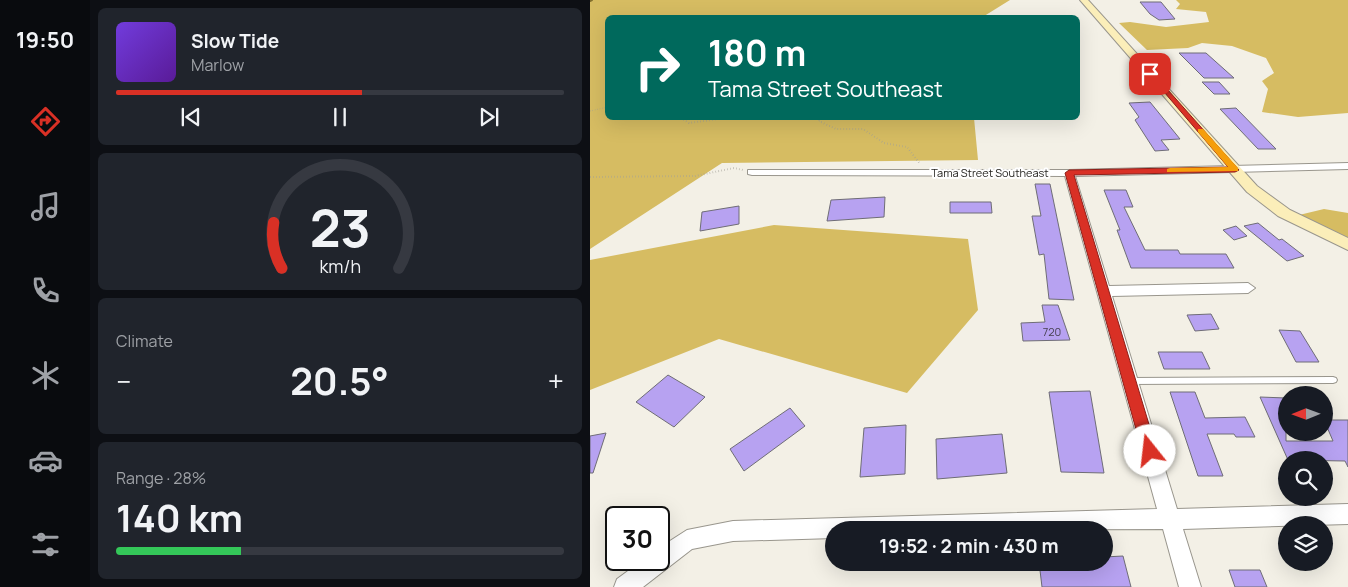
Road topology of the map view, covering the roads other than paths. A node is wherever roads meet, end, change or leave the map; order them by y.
1 (1084, 0) edge
2 (1348, 166) edge
3 (1235, 170) junction
4 (752, 172) road end
5 (1069, 173) junction
6 (1348, 245) edge
7 (1248, 288) dead end
8 (1103, 291) junction
9 (1333, 380) dead end
10 (1130, 382) junction
11 (1348, 514) edge
12 (1170, 520) junction
13 (625, 587) edge
14 (1190, 587) edge

1 - 3 main road
2 - 3 street, Tama Street Southeast
3 - 5 street, Tama Street Southeast
3 - 6 main road
4 - 5 street, Tama Street Southeast
5 - 8 street
7 - 8 street
8 - 10 street
9 - 10 lane
10 - 12 street
11 - 12 street
12 - 13 street
12 - 14 street

